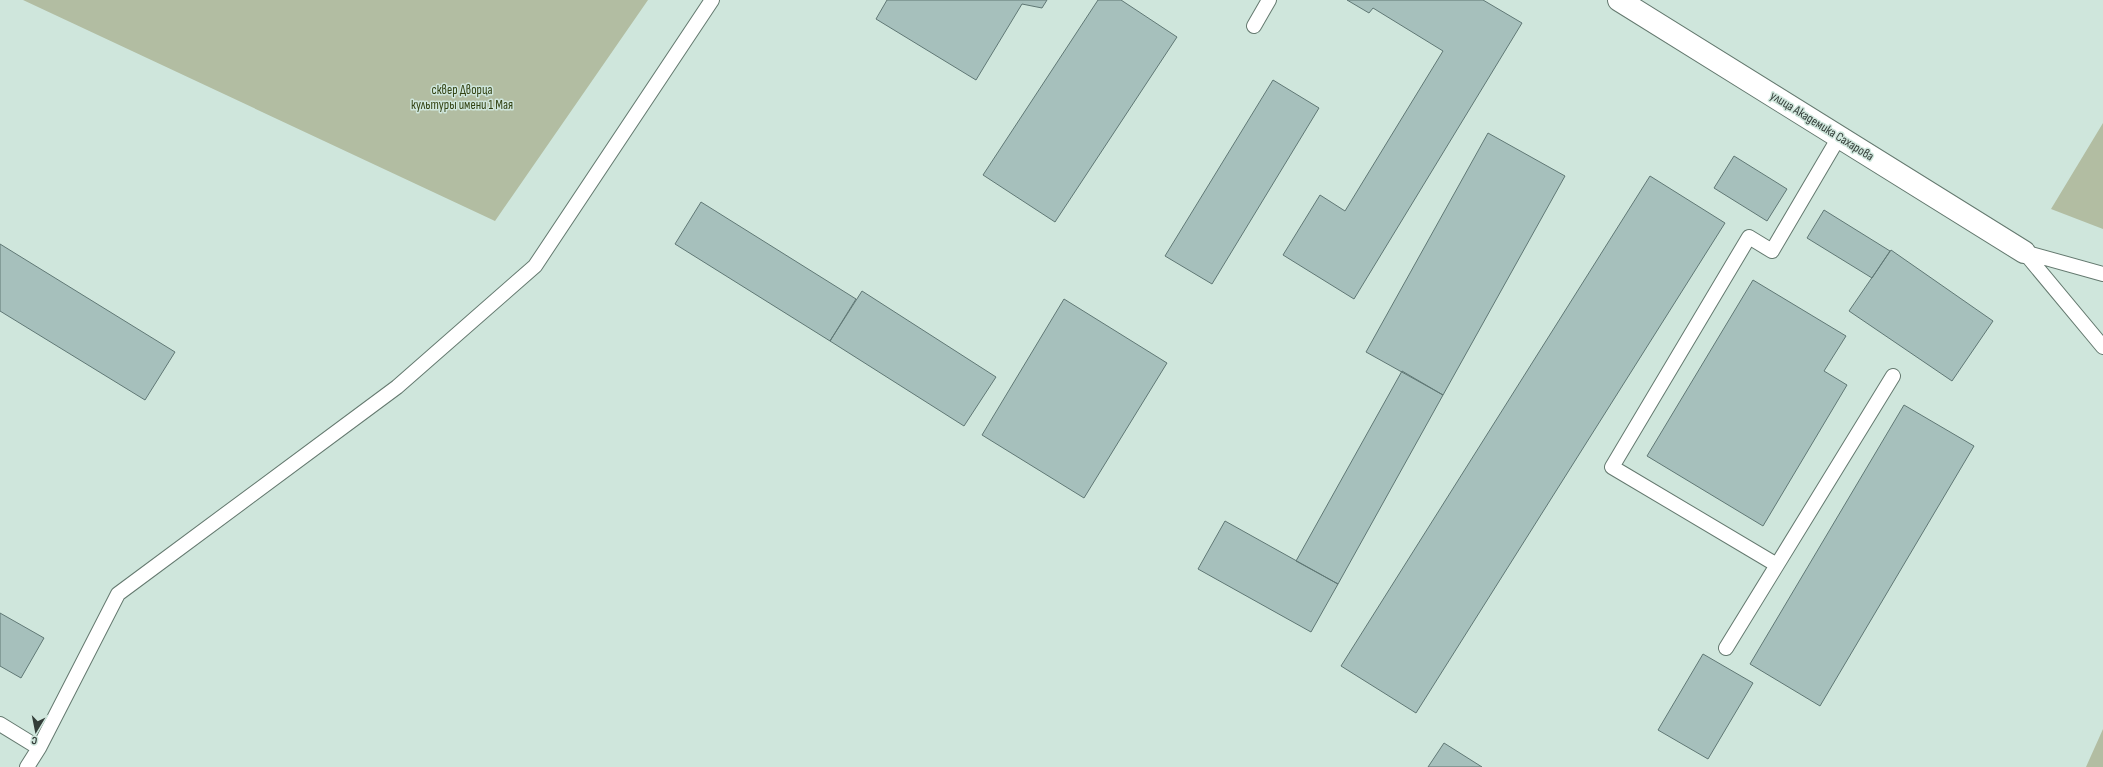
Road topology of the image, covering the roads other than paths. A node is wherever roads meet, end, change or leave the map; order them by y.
1 (712, 0) edge
2 (1269, 0) edge
3 (1619, 0) edge
4 (1254, 26) dead end
5 (1839, 137) junction
6 (2024, 252) junction
7 (2103, 274) edge
8 (2103, 347) edge
9 (1893, 376) dead end
10 (1777, 564) junction
11 (1726, 648) dead end
12 (0, 724) edge
13 (39, 748) junction
14 (27, 767) edge

1 - 13 lane
2 - 4 lane
3 - 5 street, улица Академика Сахарова
5 - 6 street, улица Академика Сахарова
5 - 10 lane
6 - 7 lane
6 - 8 lane
9 - 10 lane
10 - 11 lane
12 - 13 lane
13 - 14 lane

